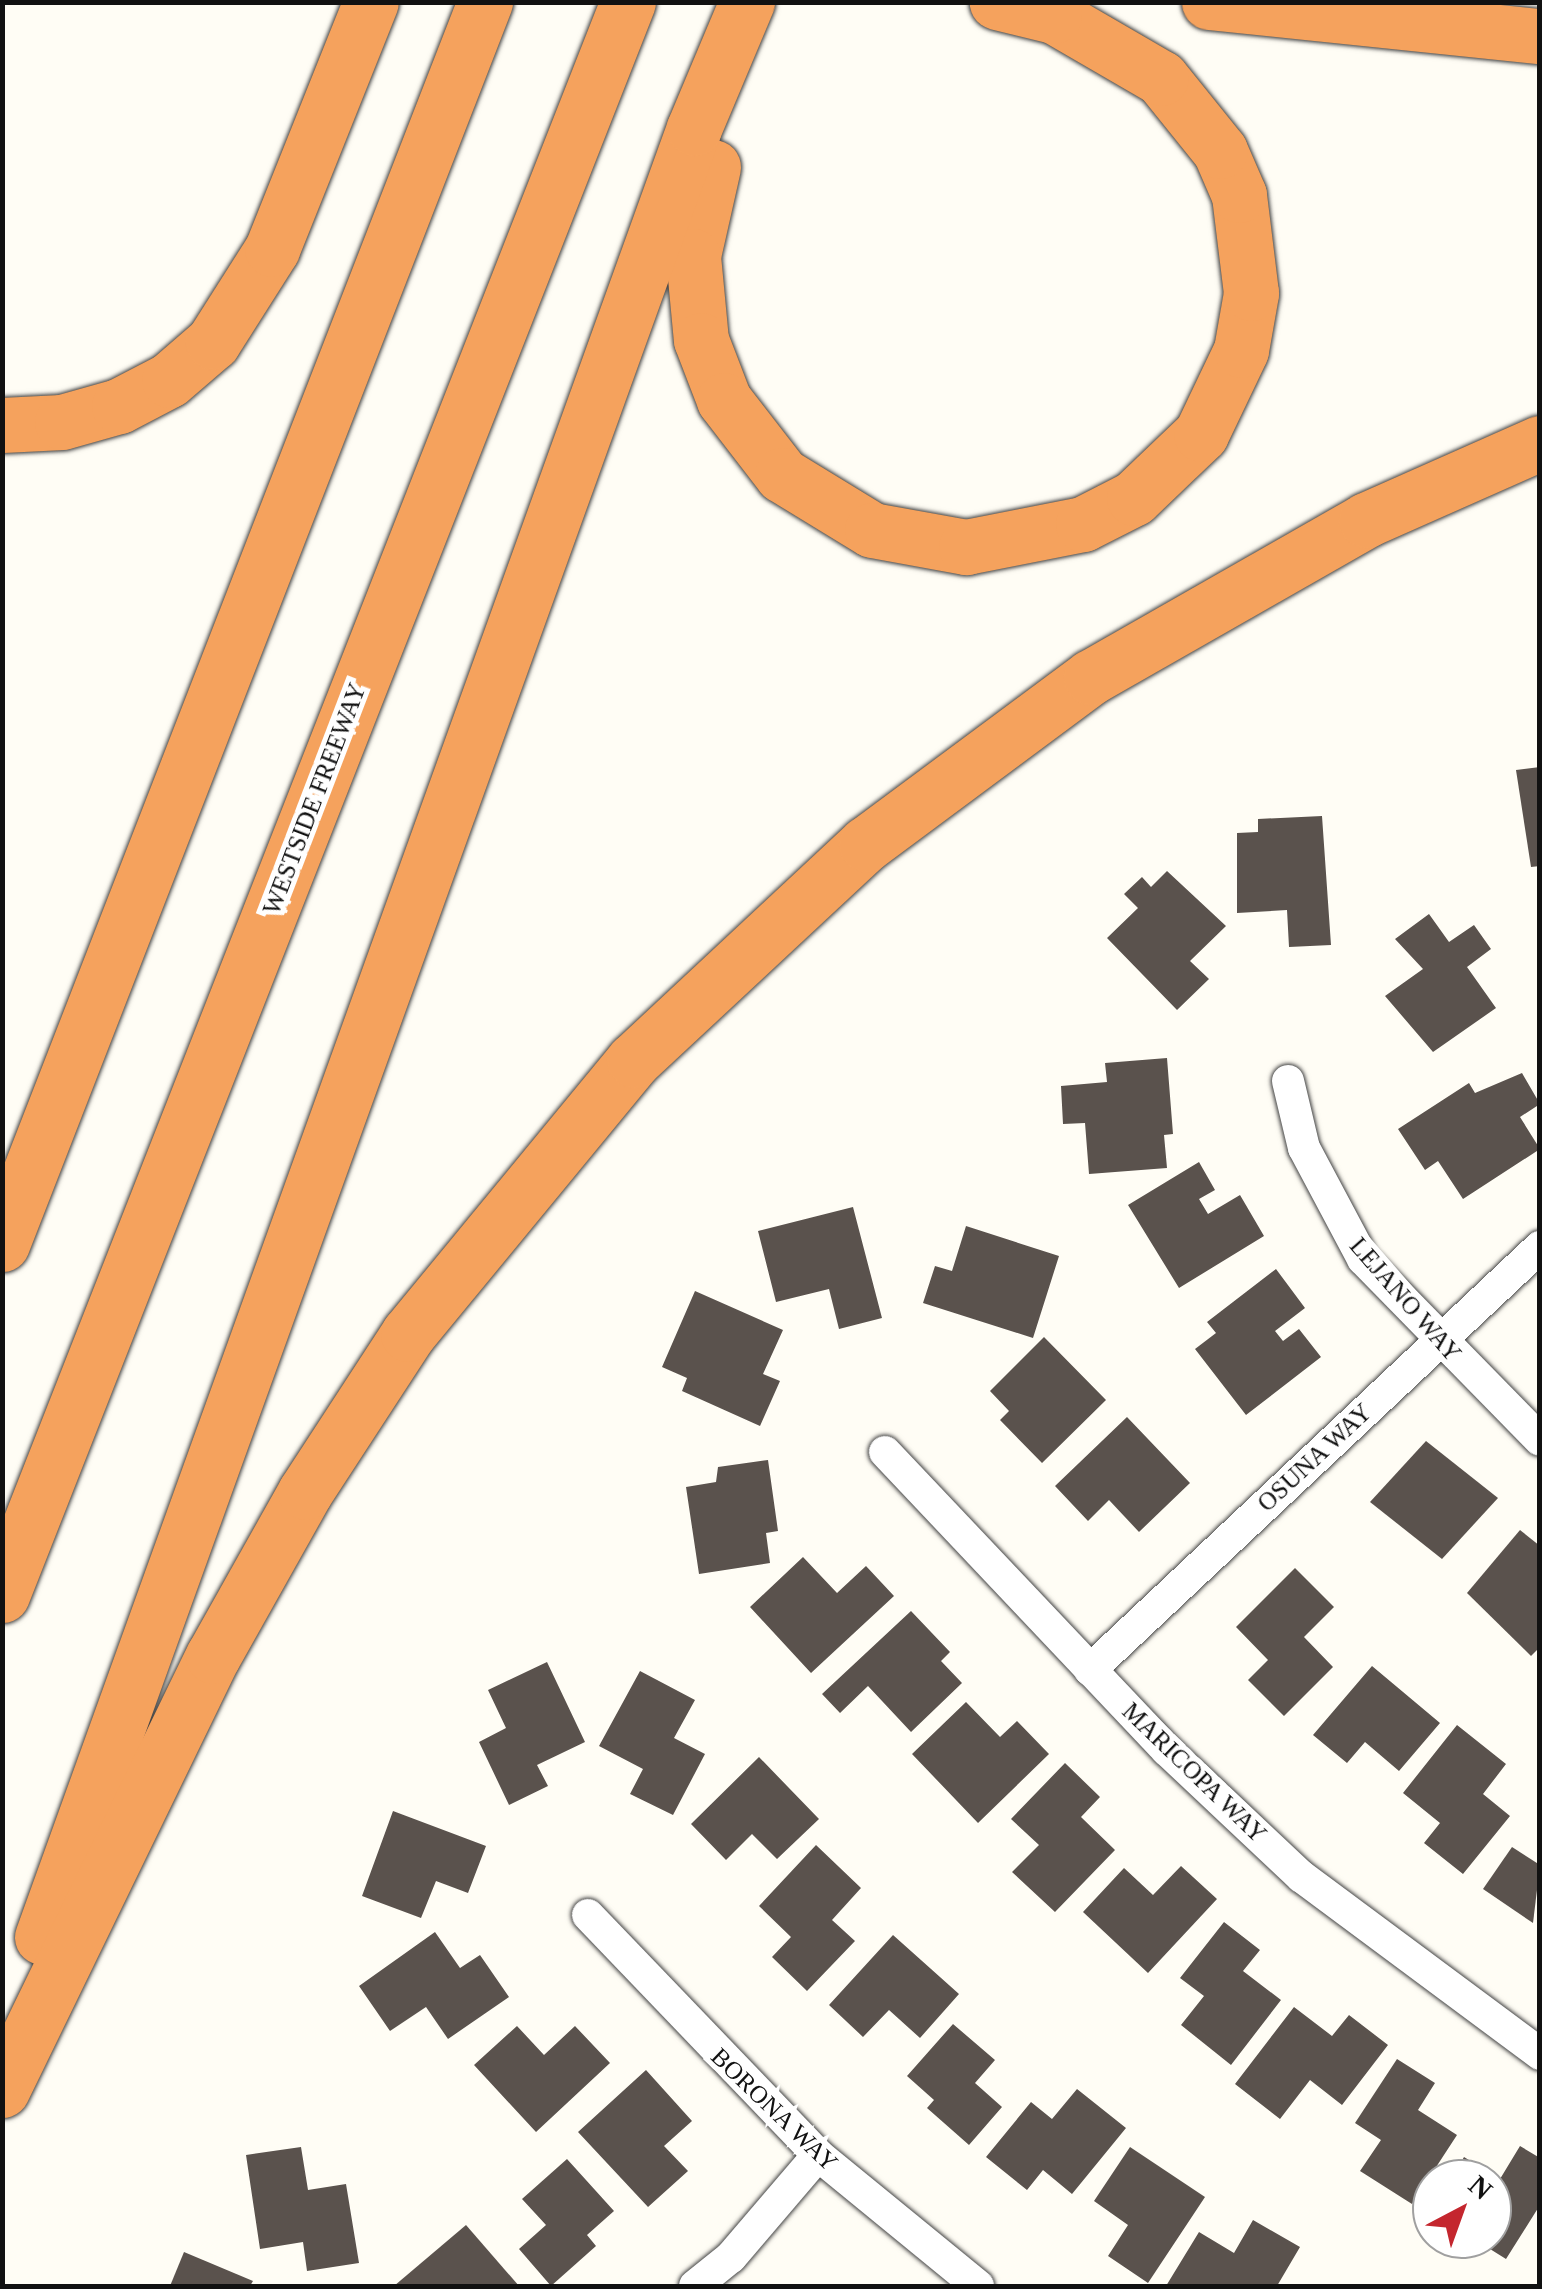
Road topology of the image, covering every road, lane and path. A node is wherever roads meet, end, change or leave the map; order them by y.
1 (628, 2) edge
2 (747, 2) edge
3 (767, 2) edge
4 (998, 2) edge
5 (1209, 2) edge
6 (370, 6) edge
7 (477, 23) edge
8 (1540, 36) edge
9 (2, 425) edge
10 (1540, 443) edge
11 (1288, 1081) dead end
12 (2, 1244) edge
13 (1540, 1247) edge
14 (1439, 1341) junction
15 (1540, 1440) edge
16 (885, 1452) dead end
17 (2, 1595) edge
18 (1090, 1670) junction
19 (588, 1915) dead end
20 (2, 2048) edge
21 (1540, 2054) edge
22 (2, 2090) edge
23 (818, 2154) junction
24 (695, 2286) edge
25 (978, 2286) edge

1 - 17 highway, WESTSIDE FREEWAY
2 - 20 highway
3 - 4 highway
5 - 8 highway
6 - 9 highway
7 - 12 highway
10 - 22 highway
11 - 14 street, LEJANO WAY
13 - 14 street, OSUNA WAY
14 - 15 street, LEJANO WAY
14 - 18 street, OSUNA WAY
16 - 18 street, MARICOPA WAY
18 - 21 street, MARICOPA WAY
19 - 23 street, BORONA WAY
23 - 24 street
23 - 25 street, BORONA WAY

